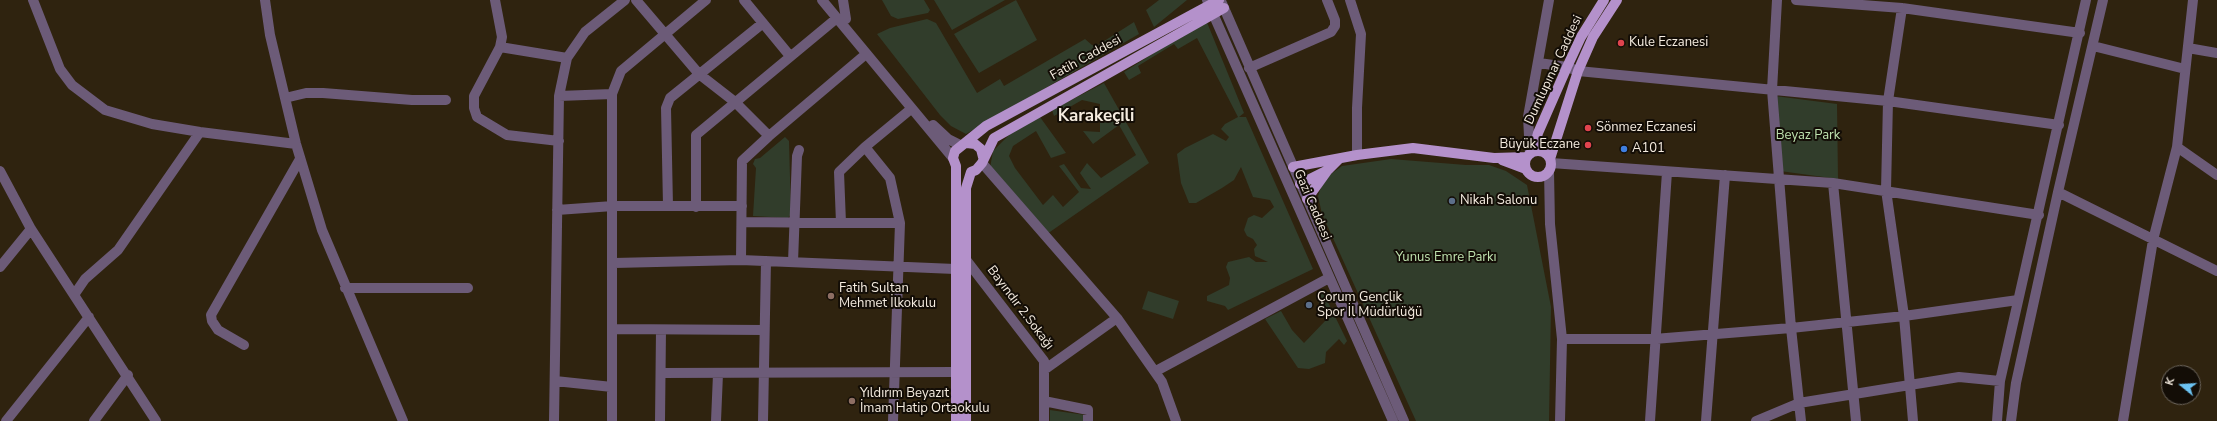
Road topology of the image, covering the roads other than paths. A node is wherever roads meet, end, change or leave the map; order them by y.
1 (33, 0) edge
2 (265, 0) edge
3 (495, 0) edge
4 (625, 0) edge
5 (636, 0) edge
6 (706, 0) edge
7 (744, 0) edge
8 (822, 0) edge
9 (831, 0) edge
10 (843, 0) edge
11 (1327, 0) edge
12 (1350, 0) edge
13 (1549, 0) edge
14 (1604, 0) edge
15 (1617, 0) edge
16 (1777, 0) edge
17 (1796, 0) edge
18 (2086, 0) edge
19 (2103, 0) edge
20 (2193, 0) edge
21 (1222, 3) edge
22 (1209, 6) edge
23 (1902, 8) junction
24 (842, 19) junction
25 (763, 23) junction
26 (665, 32) junction
27 (2080, 33) junction
28 (2093, 46) junction
29 (500, 47) junction
30 (2188, 48) junction
31 (2217, 53) edge
32 (866, 54) junction
33 (790, 56) junction
34 (566, 58) junction
35 (1539, 63) junction
36 (1567, 66) junction
37 (1249, 68) junction
38 (2185, 69) junction
39 (1578, 71) junction
40 (699, 74) junction
41 (1772, 90) junction
42 (612, 94) junction
43 (559, 96) junction
44 (285, 98) junction
45 (446, 100) dead end
46 (1888, 101) junction
47 (736, 102) junction
48 (911, 109) junction
49 (2059, 125) junction
50 (200, 132) junction
51 (769, 136) junction
52 (558, 141) junction
53 (296, 144) junction
54 (964, 144) junction
55 (865, 147) junction
56 (2177, 147) junction
57 (799, 150) dead end
58 (1357, 155) junction
59 (1530, 155) junction
60 (1494, 158) junction
61 (300, 159) junction
62 (1339, 159) junction
63 (982, 160) junction
64 (954, 162) junction
65 (1550, 164) junction
66 (1526, 169) junction
67 (1288, 170) junction
68 (1328, 170) junction
69 (0, 171) edge
70 (971, 172) junction
71 (1667, 172) junction
72 (1724, 174) junction
73 (2217, 175) edge
74 (1777, 178) junction
75 (1833, 182) junction
76 (1300, 184) junction
77 (1290, 188) junction
78 (1886, 190) junction
79 (2058, 192) junction
80 (1307, 199) junction
81 (613, 206) junction
82 (668, 206) junction
83 (742, 206) junction
84 (696, 207) junction
85 (557, 210) junction
86 (2039, 214) junction
87 (742, 222) junction
88 (794, 222) junction
89 (841, 223) junction
90 (900, 223) junction
91 (31, 228) junction
92 (2153, 240) junction
93 (741, 260) junction
94 (766, 261) junction
95 (967, 261) junction
96 (793, 262) junction
97 (614, 263) junction
98 (0, 267) edge
99 (899, 268) junction
100 (954, 269) junction
101 (2217, 271) edge
102 (1329, 278) junction
103 (345, 288) junction
104 (468, 288) dead end
105 (74, 295) junction
106 (2018, 300) junction
107 (1904, 316) junction
108 (89, 317) junction
109 (1117, 318) junction
110 (1845, 322) junction
111 (1791, 328) junction
112 (612, 329) junction
113 (661, 330) junction
114 (764, 330) junction
115 (1713, 335) junction
116 (1562, 339) junction
117 (1654, 339) junction
118 (244, 345) dead end
119 (1044, 370) junction
120 (955, 372) junction
121 (1156, 372) junction
122 (661, 373) junction
123 (893, 373) junction
124 (718, 374) junction
125 (763, 374) junction
126 (128, 375) junction
127 (2000, 380) junction
128 (555, 382) junction
129 (1909, 386) junction
130 (612, 388) junction
131 (1853, 396) junction
132 (1044, 401) junction
133 (1799, 403) junction
134 (6, 421) edge
135 (94, 421) edge
136 (156, 421) edge
137 (402, 421) edge
138 (554, 421) edge
139 (612, 421) edge
140 (660, 421) edge
141 (716, 421) edge
142 (763, 421) edge
143 (893, 421) edge
144 (956, 421) edge
145 (966, 421) edge
146 (1044, 421) edge
147 (1088, 421) edge
148 (1176, 421) edge
149 (1392, 421) edge
150 (1404, 421) edge
151 (1560, 421) edge
152 (1650, 421) edge
153 (1706, 421) edge
154 (1756, 421) edge
155 (1801, 421) edge
156 (1856, 421) edge
157 (1913, 421) edge
158 (1997, 421) edge
159 (2011, 421) edge
160 (2123, 421) edge

1 - 50 street
2 - 44 street
3 - 29 street
4 - 34 street
5 - 26 street
6 - 26 street
7 - 25 street
8 - 24 street
9 - 24 street
10 - 24 street
11 - 37 street
12 - 58 street
13 - 35 street
14 - 36 main road, Dumlupınar Caddesi
15 - 39 main road, Dumlupınar Caddesi
16 - 41 street
17 - 23 street
18 - 27 street
19 - 28 street
20 - 30 street
21 - 22 main road, Fatih Caddesi
21 - 37 street, Gazi Caddesi
22 - 54 main road, Fatih Caddesi
22 - 63 main road, Fatih Caddesi
22 - 67 street, Gazi Caddesi
23 - 27 street
23 - 46 street
24 - 32 street
24 - 33 street
24 - 54 street
25 - 33 street
25 - 40 street
26 - 40 street
26 - 42 street
27 - 49 street
28 - 38 street
28 - 79 street
29 - 34 street
29 - 52 street
30 - 31 street
30 - 38 street
32 - 48 street
32 - 51 street
33 - 47 street
34 - 43 street
35 - 36 street
35 - 59 street
36 - 39 street
36 - 59 main road, Dumlupınar Caddesi
37 - 67 street, Gazi Caddesi
38 - 56 street
39 - 41 street
39 - 65 main road, Dumlupınar Caddesi
40 - 47 street
40 - 82 street
41 - 46 street
41 - 74 street
42 - 43 street
42 - 81 street
43 - 52 street
44 - 45 street
44 - 53 street
46 - 49 street
46 - 78 street
47 - 51 street
47 - 84 street
48 - 55 street
48 - 64 street
49 - 86 street
50 - 53 street
50 - 105 street
51 - 83 street
52 - 85 street
53 - 61 street
54 - 63 main road
54 - 64 main road, Fatih Caddesi
55 - 89 street
55 - 90 street
56 - 73 street
56 - 92 street
57 - 88 street
58 - 60 main road
58 - 62 main road
59 - 60 main road
59 - 65 main road
59 - 66 main road
60 - 66 main road
61 - 103 street
61 - 118 street
62 - 67 main road
62 - 68 main road
63 - 70 main road, Fatih Caddesi
63 - 109 street
64 - 70 main road
64 - 100 main road, Fatih Caddesi
65 - 66 main road
65 - 71 street
65 - 116 street
67 - 76 street, Gazi Caddesi
67 - 77 street, Gazi Caddesi
68 - 76 main road
68 - 80 main road
69 - 91 street
70 - 95 main road
71 - 72 street
71 - 117 street
72 - 74 street
72 - 115 street
74 - 75 street
74 - 111 street
75 - 78 street
75 - 110 street
76 - 77 street
76 - 80 street, Gazi Caddesi
77 - 102 street, Gazi Caddesi
78 - 86 street
78 - 107 street
79 - 92 street
79 - 159 street
80 - 150 street, Gazi Caddesi
81 - 82 street
81 - 85 street
81 - 97 street
82 - 84 street
83 - 84 street
83 - 87 street
85 - 128 street
86 - 106 street
87 - 88 street
87 - 93 street
88 - 89 street
88 - 96 street
89 - 90 street
90 - 99 street
91 - 98 street
91 - 105 street
92 - 101 street
92 - 160 street
93 - 94 street
93 - 97 street
94 - 96 street
94 - 114 street
95 - 119 street, Bayındır 2.Sokağı
95 - 145 main road
96 - 99 street
97 - 112 street
99 - 100 street
99 - 123 street
100 - 120 main road, Fatih Caddesi
102 - 121 street
102 - 149 street, Gazi Caddesi
103 - 104 street
103 - 137 street
105 - 108 street
106 - 107 street
106 - 127 street
107 - 110 street
107 - 129 street
108 - 126 street
108 - 134 street
109 - 119 street
109 - 121 street
110 - 111 street
110 - 131 street
111 - 115 street
111 - 133 street
112 - 113 street
112 - 130 street
113 - 114 street
113 - 122 street
114 - 125 street
115 - 117 street
115 - 153 street
116 - 117 street
116 - 151 street
117 - 152 street
119 - 132 street, Bayındır 2.Sokağı
120 - 123 street
120 - 144 main road, Fatih Caddesi
121 - 148 street
122 - 124 street
122 - 140 street
123 - 125 street
123 - 143 street
124 - 125 street
124 - 141 street
125 - 142 street
126 - 135 street
126 - 136 street
127 - 129 street
127 - 158 street
128 - 130 street
128 - 138 street
129 - 131 street
129 - 157 street
130 - 139 street
131 - 133 street
131 - 156 street
132 - 146 street, Bayındır 2.Sokağı
132 - 147 street
133 - 154 street
133 - 155 street

